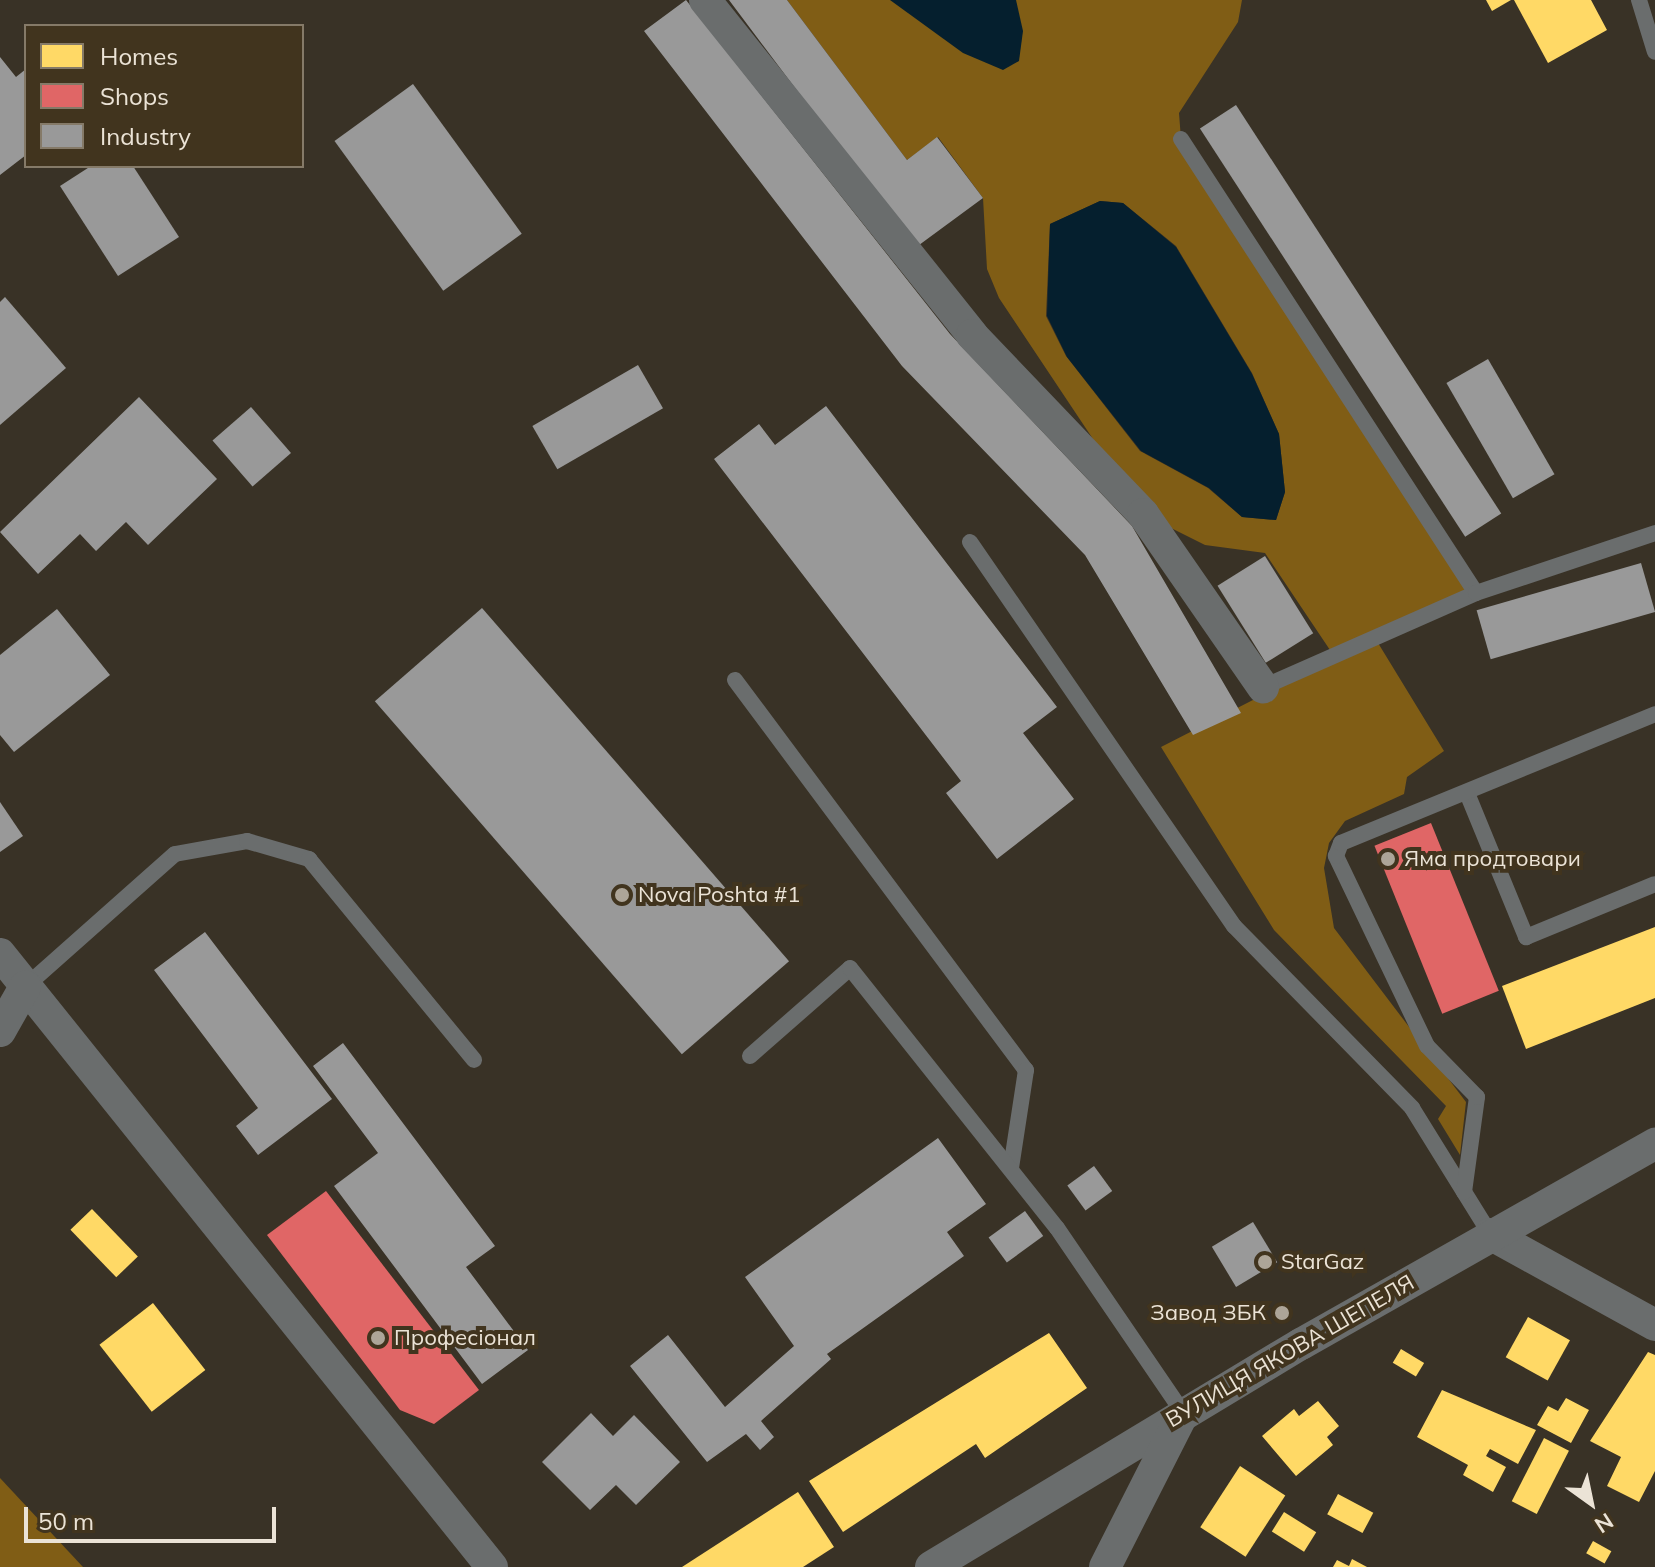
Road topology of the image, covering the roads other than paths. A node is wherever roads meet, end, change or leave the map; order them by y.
1 (705, 0) edge
2 (1639, 0) edge
3 (1655, 52) edge
4 (1181, 139) dead end
5 (1655, 533) edge
6 (970, 542) dead end
7 (1476, 593) junction
8 (735, 680) dead end
9 (1263, 687) joint
10 (1655, 714) edge
11 (1467, 793) junction
12 (1655, 884) edge
13 (0, 954) edge
14 (25, 987) junction
15 (0, 1031) edge
16 (750, 1056) dead end
17 (474, 1060) dead end
18 (1655, 1144) edge
19 (1011, 1168) junction
20 (1464, 1192) junction
21 (1490, 1234) junction
22 (1655, 1325) edge
23 (1183, 1413) junction
24 (1114, 1564) edge
25 (492, 1567) edge
26 (931, 1567) edge

1 - 9 street
2 - 3 lane
4 - 7 lane
5 - 7 lane
6 - 20 lane
7 - 9 lane
8 - 19 lane
10 - 11 lane
11 - 12 lane
11 - 20 lane
13 - 14 street
14 - 15 street
14 - 17 lane
14 - 25 street
16 - 19 lane
18 - 21 street, ВУЛИЦЯ ЯКОВА ШЕПЕЛЯ
19 - 23 lane
20 - 21 lane
21 - 22 street
21 - 23 street, ВУЛИЦЯ ЯКОВА ШЕПЕЛЯ
23 - 24 street
23 - 26 street, ВУЛИЦЯ ЯКОВА ШЕПЕЛЯ

